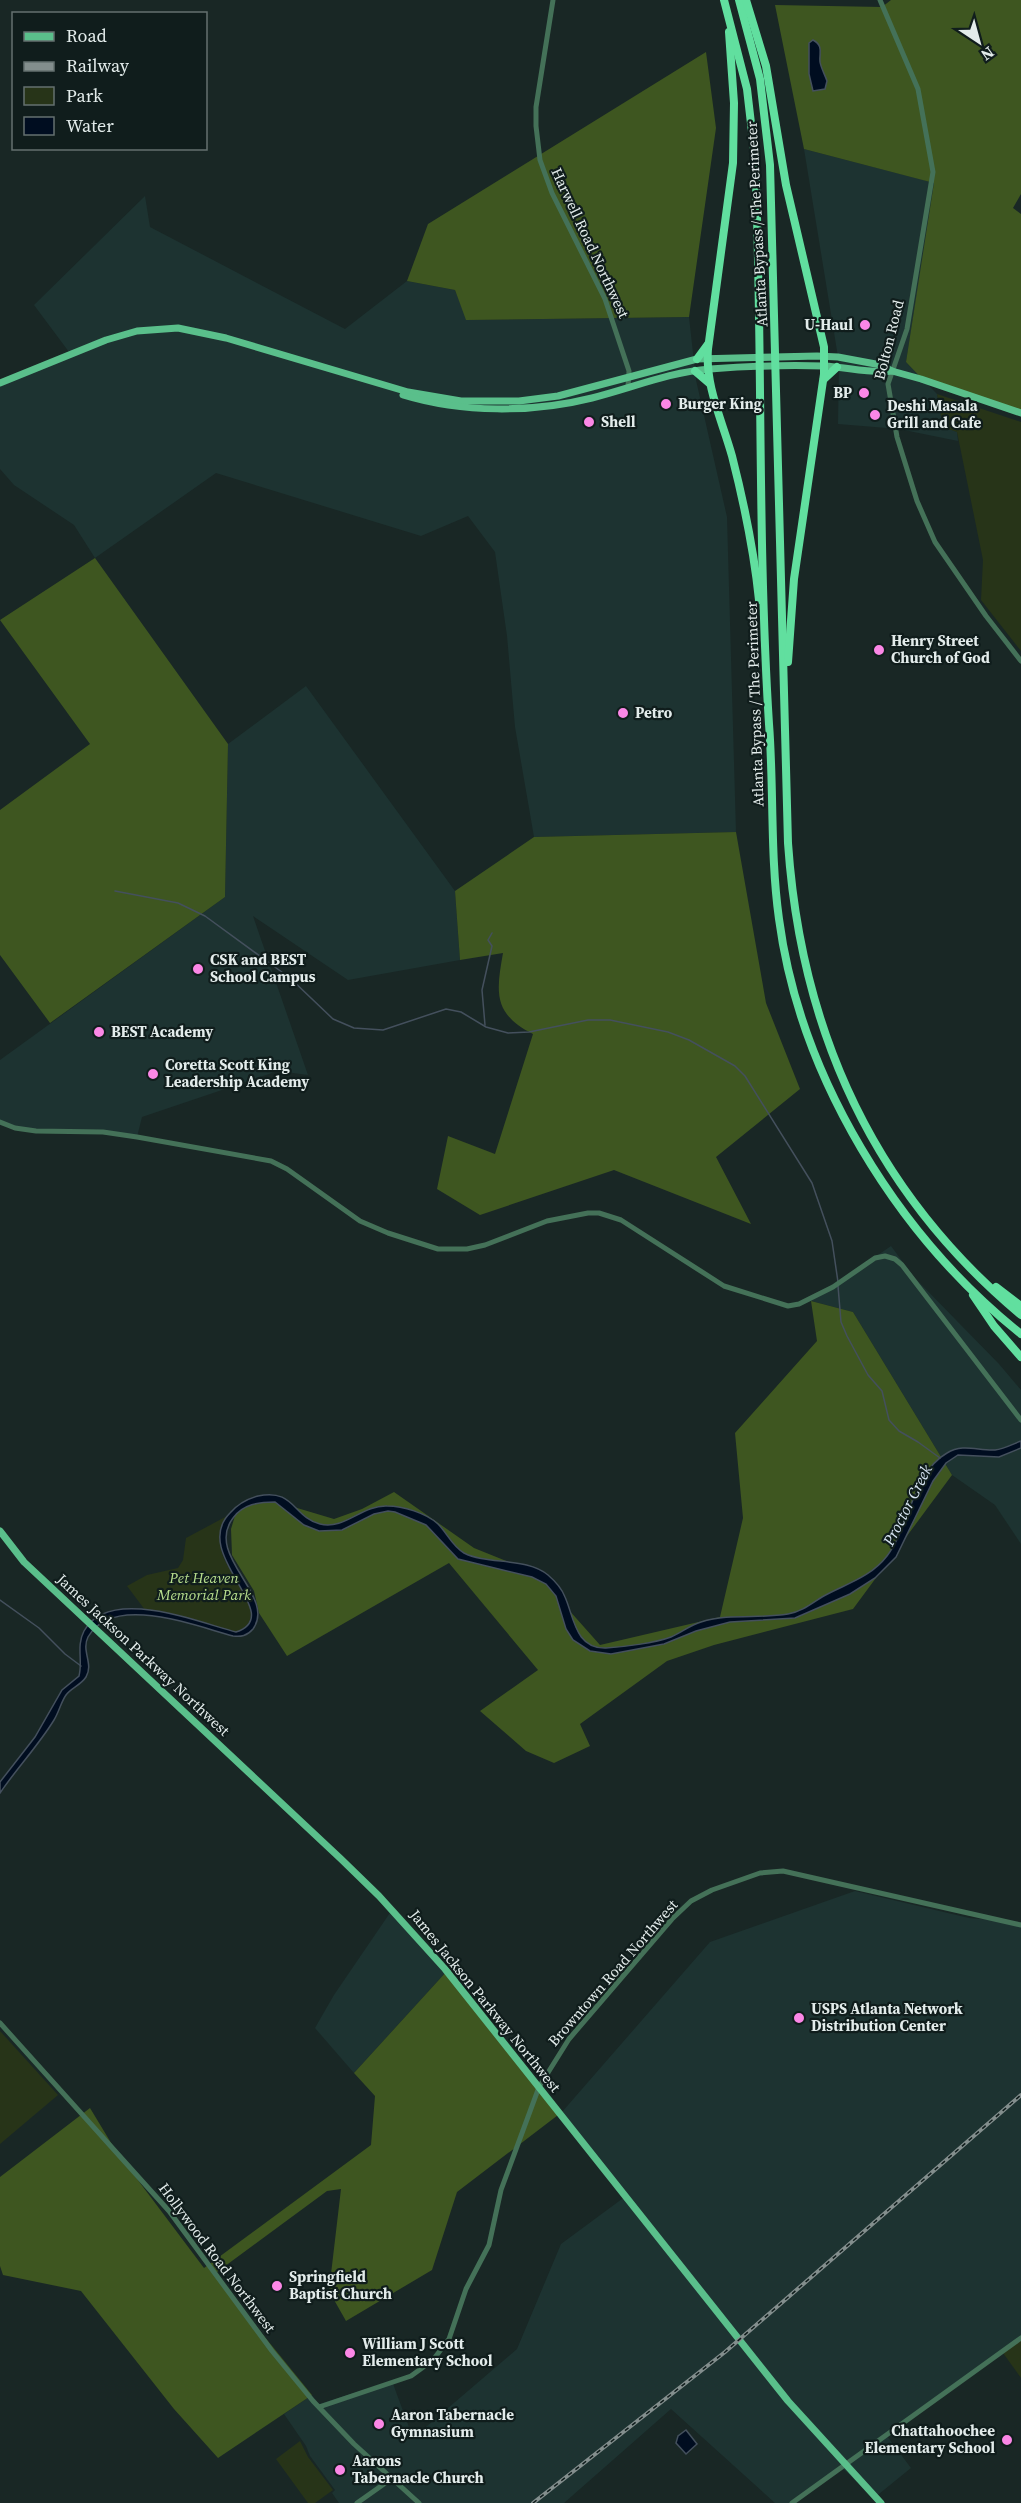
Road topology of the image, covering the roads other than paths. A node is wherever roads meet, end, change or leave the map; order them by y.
1 (553, 0) edge
2 (724, 0) edge
3 (739, 0) edge
4 (746, 0) edge
5 (880, 0) edge
6 (728, 12) junction
7 (709, 343) junction
8 (824, 356) junction
9 (708, 358) junction
10 (697, 359) junction
11 (825, 366) junction
12 (837, 367) junction
13 (708, 369) junction
14 (695, 371) junction
15 (892, 371) junction
16 (629, 378) junction
17 (823, 380) junction
18 (369, 382) junction
19 (0, 383) edge
20 (709, 383) junction
21 (628, 387) junction
22 (1021, 413) edge
23 (765, 649) junction
24 (1021, 661) edge
25 (784, 703) junction
26 (0, 1122) edge
27 (968, 1266) junction
28 (967, 1286) junction
29 (1021, 1306) edge
30 (1021, 1315) edge
31 (1021, 1334) edge
32 (1021, 1357) edge
33 (1021, 1420) edge
34 (0, 1531) edge
35 (1021, 1925) edge
36 (0, 2024) edge
37 (539, 2087) junction
38 (1021, 2338) edge
39 (319, 2407) junction
40 (845, 2465) junction
41 (391, 2478) junction
42 (357, 2503) edge
43 (419, 2503) edge
44 (792, 2503) edge
45 (881, 2503) edge

1 - 16 street, Harwell Road Northwest
2 - 6 highway, Atlanta Bypass / The Perimeter
3 - 25 highway, Atlanta Bypass / The Perimeter
4 - 8 highway
5 - 15 street, Bolton Road
6 - 7 highway
6 - 23 highway, Atlanta Bypass / The Perimeter
7 - 9 highway
7 - 10 highway
8 - 9 main road
8 - 11 highway
8 - 15 main road
9 - 10 main road
9 - 13 highway
10 - 16 main road
11 - 12 main road
11 - 13 main road
11 - 17 highway
12 - 15 main road
12 - 17 highway
13 - 14 main road
13 - 20 highway
14 - 20 highway
14 - 21 main road
15 - 22 main road
15 - 24 street, Bolton Road
16 - 18 main road
16 - 21 street, Harwell Road Northwest
17 - 25 highway
18 - 19 main road
18 - 21 main road
20 - 23 highway
23 - 28 highway, Atlanta Bypass / The Perimeter
25 - 27 highway, Atlanta Bypass / The Perimeter
26 - 33 street
27 - 29 highway
27 - 30 highway, Atlanta Bypass / The Perimeter
28 - 31 highway, Atlanta Bypass / The Perimeter
28 - 32 highway
34 - 37 main road, James Jackson Parkway Northwest
35 - 37 street, Browntown Road Northwest
36 - 39 street, Hollywood Road Northwest
37 - 39 street, Browntown Road Northwest
37 - 40 main road, James Jackson Parkway Northwest
38 - 40 street
39 - 41 street, Hollywood Road Northwest
40 - 44 street
40 - 45 main road, James Jackson Parkway Northwest
41 - 42 street
41 - 43 street, Hollywood Road Northwest

